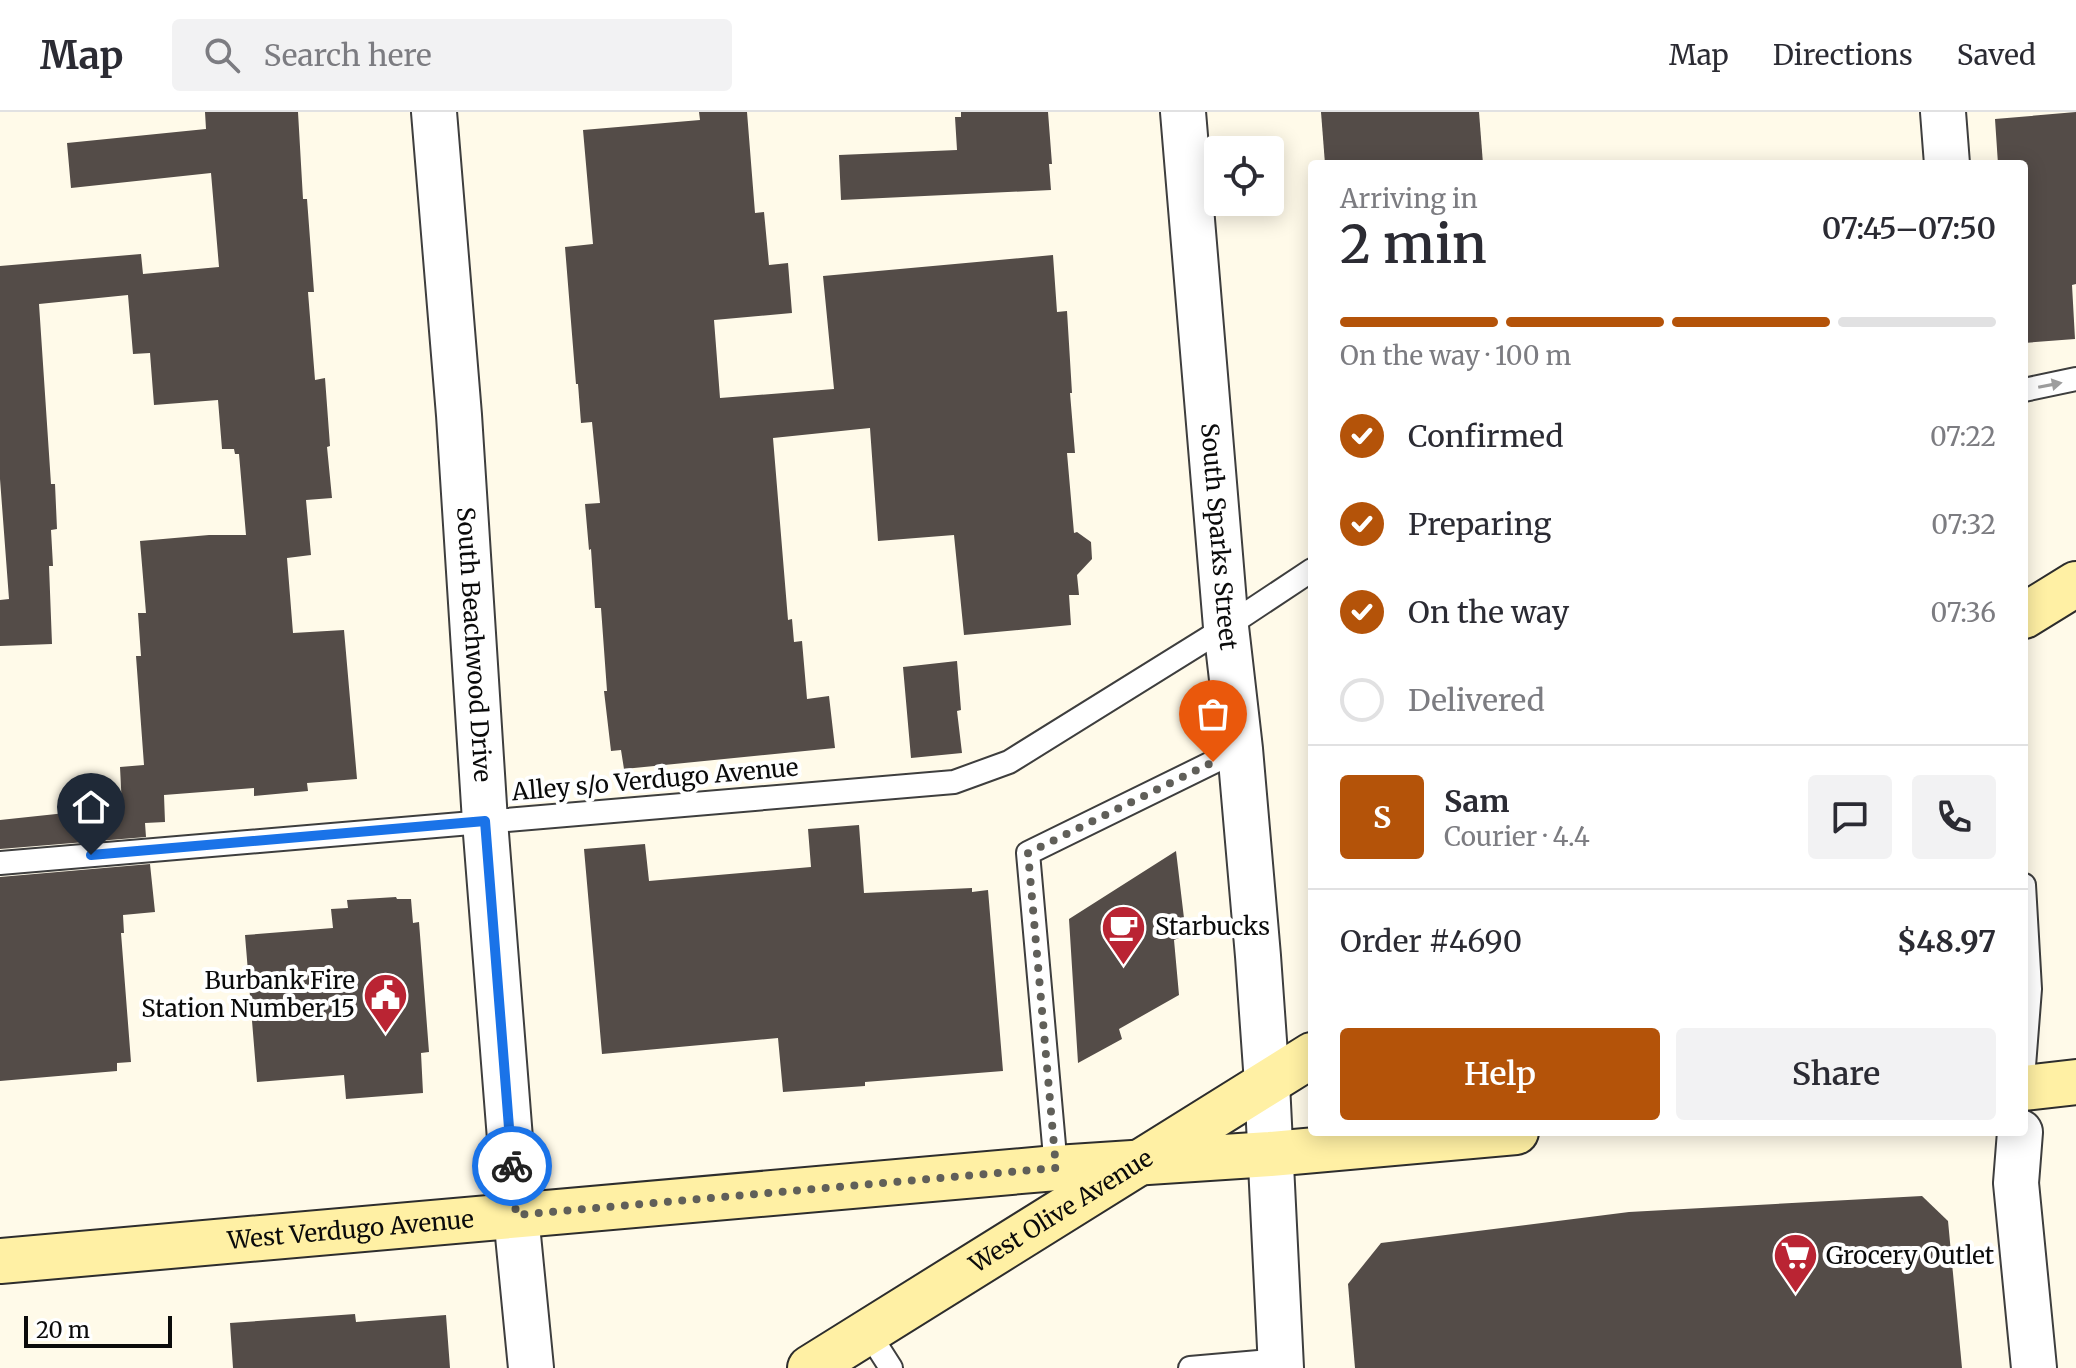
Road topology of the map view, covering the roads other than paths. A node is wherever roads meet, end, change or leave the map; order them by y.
1 (434, 112) edge
2 (1183, 112) edge
3 (2076, 379) edge
4 (2028, 389) edge
5 (1308, 573) edge
6 (2076, 584) edge
7 (2028, 614) edge
8 (1226, 627) junction
9 (1240, 749) junction
10 (485, 821) junction
11 (0, 863) edge
12 (2028, 954) edge
13 (2028, 1015) edge
14 (1308, 1057) edge
15 (2076, 1082) edge
16 (1267, 1083) junction
17 (2028, 1088) edge
18 (1471, 1136) edge
19 (2020, 1136) edge
20 (1270, 1154) junction
21 (1143, 1162) junction
22 (1056, 1168) junction
23 (516, 1215) junction
24 (0, 1261) edge
25 (868, 1332) junction
26 (1281, 1364) edge
27 (531, 1368) edge
28 (810, 1368) edge
29 (891, 1368) edge
30 (1190, 1368) edge
31 (2034, 1368) edge

1 - 10 street, South Beachwood Drive
2 - 8 street, South Sparks Street
4 -> 3 lane
5 - 8 lane, Alley s/o Verdugo Avenue
6 - 7 main road
8 - 9 street, South Sparks Street
8 - 10 lane, Alley s/o Verdugo Avenue
9 - 16 street, South Sparks Street
9 - 22 lane
10 - 11 lane, Alley s/o Verdugo Avenue
10 - 23 street, South Beachwood Drive
12 - 13 lane
14 - 16 main road, West Olive Avenue
15 - 17 main road
16 - 20 street, South Sparks Street
16 - 21 main road, West Olive Avenue
18 - 20 main road, West Verdugo Avenue
19 - 31 street
20 - 21 main road, West Verdugo Avenue
20 - 26 street, South Sparks Street
21 - 22 main road, West Verdugo Avenue
21 - 25 main road, West Olive Avenue
22 - 23 main road, West Verdugo Avenue
23 - 24 main road, West Verdugo Avenue
23 - 27 street, South Beachwood Drive
25 - 28 main road, West Olive Avenue
25 - 29 lane
26 - 30 lane

